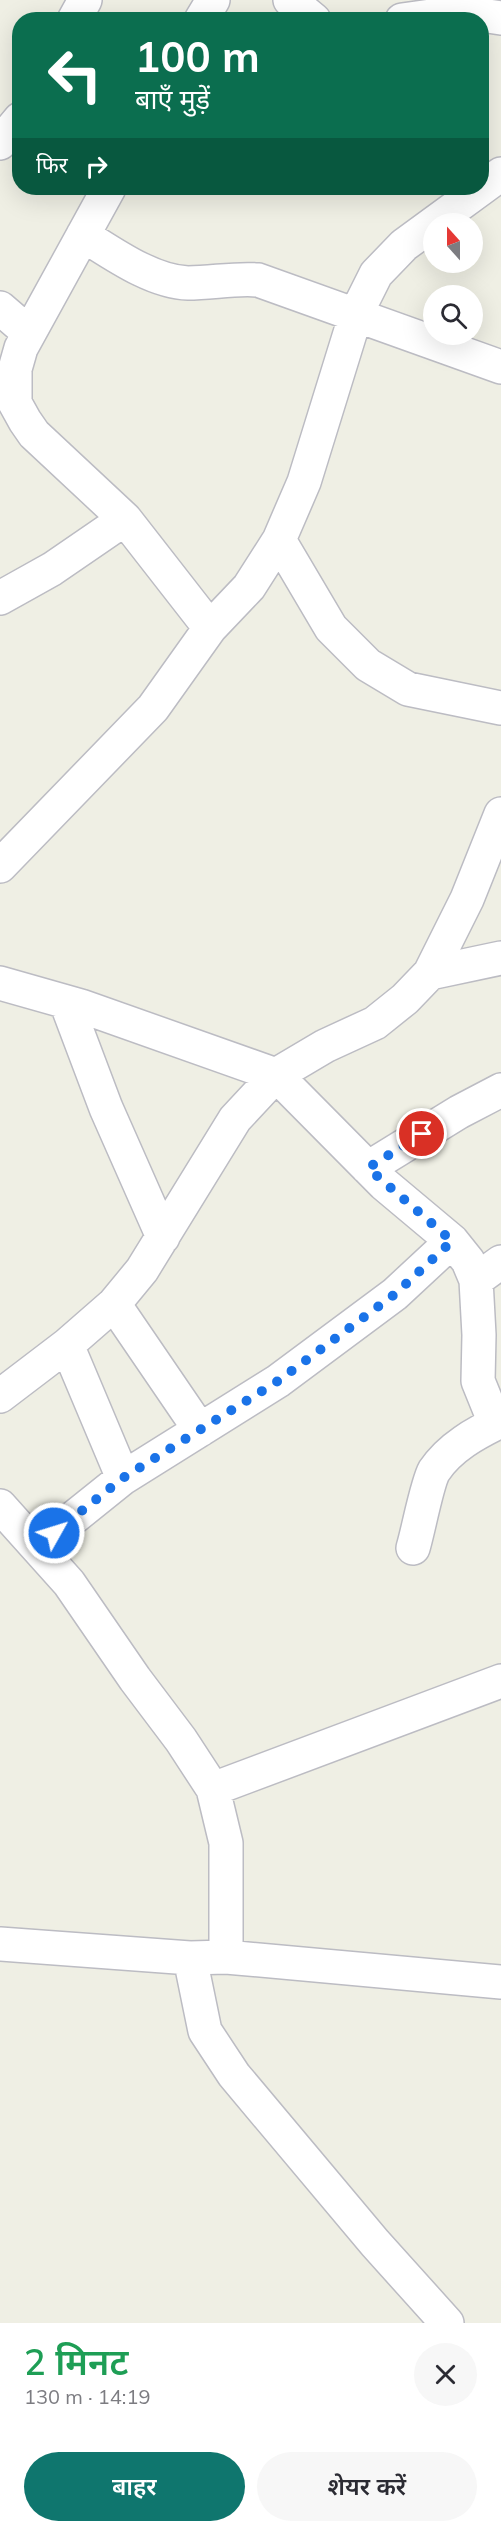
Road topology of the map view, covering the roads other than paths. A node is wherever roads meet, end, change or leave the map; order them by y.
1 (290, 0) edge
2 (462, 6) edge
3 (304, 12) edge
4 (436, 12) edge
5 (482, 12) edge
6 (12, 129) edge
7 (0, 143) edge
8 (105, 195) edge
9 (472, 195) edge
10 (83, 235) junction
11 (0, 308) edge
12 (356, 314) junction
13 (29, 333) junction
14 (501, 367) edge
15 (8, 401) edge
16 (125, 519) junction
17 (279, 540) junction
18 (0, 598) edge
19 (210, 628) junction
20 (501, 708) edge
21 (501, 814) edge
22 (0, 866) edge
23 (501, 958) edge
24 (430, 973) junction
25 (0, 983) edge
26 (66, 1002) junction
27 (276, 1075) junction
28 (501, 1090) edge
29 (368, 1168) junction
30 (163, 1237) junction
31 (452, 1241) junction
32 (489, 1271) edge
33 (114, 1304) junction
34 (67, 1345) junction
35 (0, 1396) edge
36 (498, 1422) edge
37 (200, 1430) junction
38 (123, 1478) junction
39 (0, 1506) edge
40 (37, 1547) junction
41 (413, 1548) dead end
42 (501, 1681) edge
43 (213, 1789) junction
44 (0, 1944) edge
45 (226, 1957) junction
46 (190, 1958) junction
47 (501, 1982) edge
48 (447, 2323) edge

1 - 3 street
2 - 4 street
2 - 5 street
6 - 7 street
8 - 10 street
9 - 12 street
10 - 12 street
10 - 13 street
11 - 13 street
12 - 14 street
12 - 17 street
13 - 15 street
15 - 16 street
16 - 18 street
16 - 19 street
17 - 19 street
17 - 20 street
19 - 22 street
21 - 24 street
23 - 24 street
24 - 27 street
25 - 26 street
26 - 27 street
26 - 30 street
27 - 29 street
27 - 30 street
28 - 29 street
29 - 31 street
30 - 33 street
31 - 32 street
31 - 37 street
32 - 36 street
33 - 34 street
33 - 37 street
34 - 35 street
34 - 38 street
36 - 41 street
37 - 38 street
38 - 40 street
39 - 40 street
40 - 43 street
42 - 43 street
43 - 45 street
44 - 46 street
45 - 46 street
45 - 47 street
46 - 48 street

